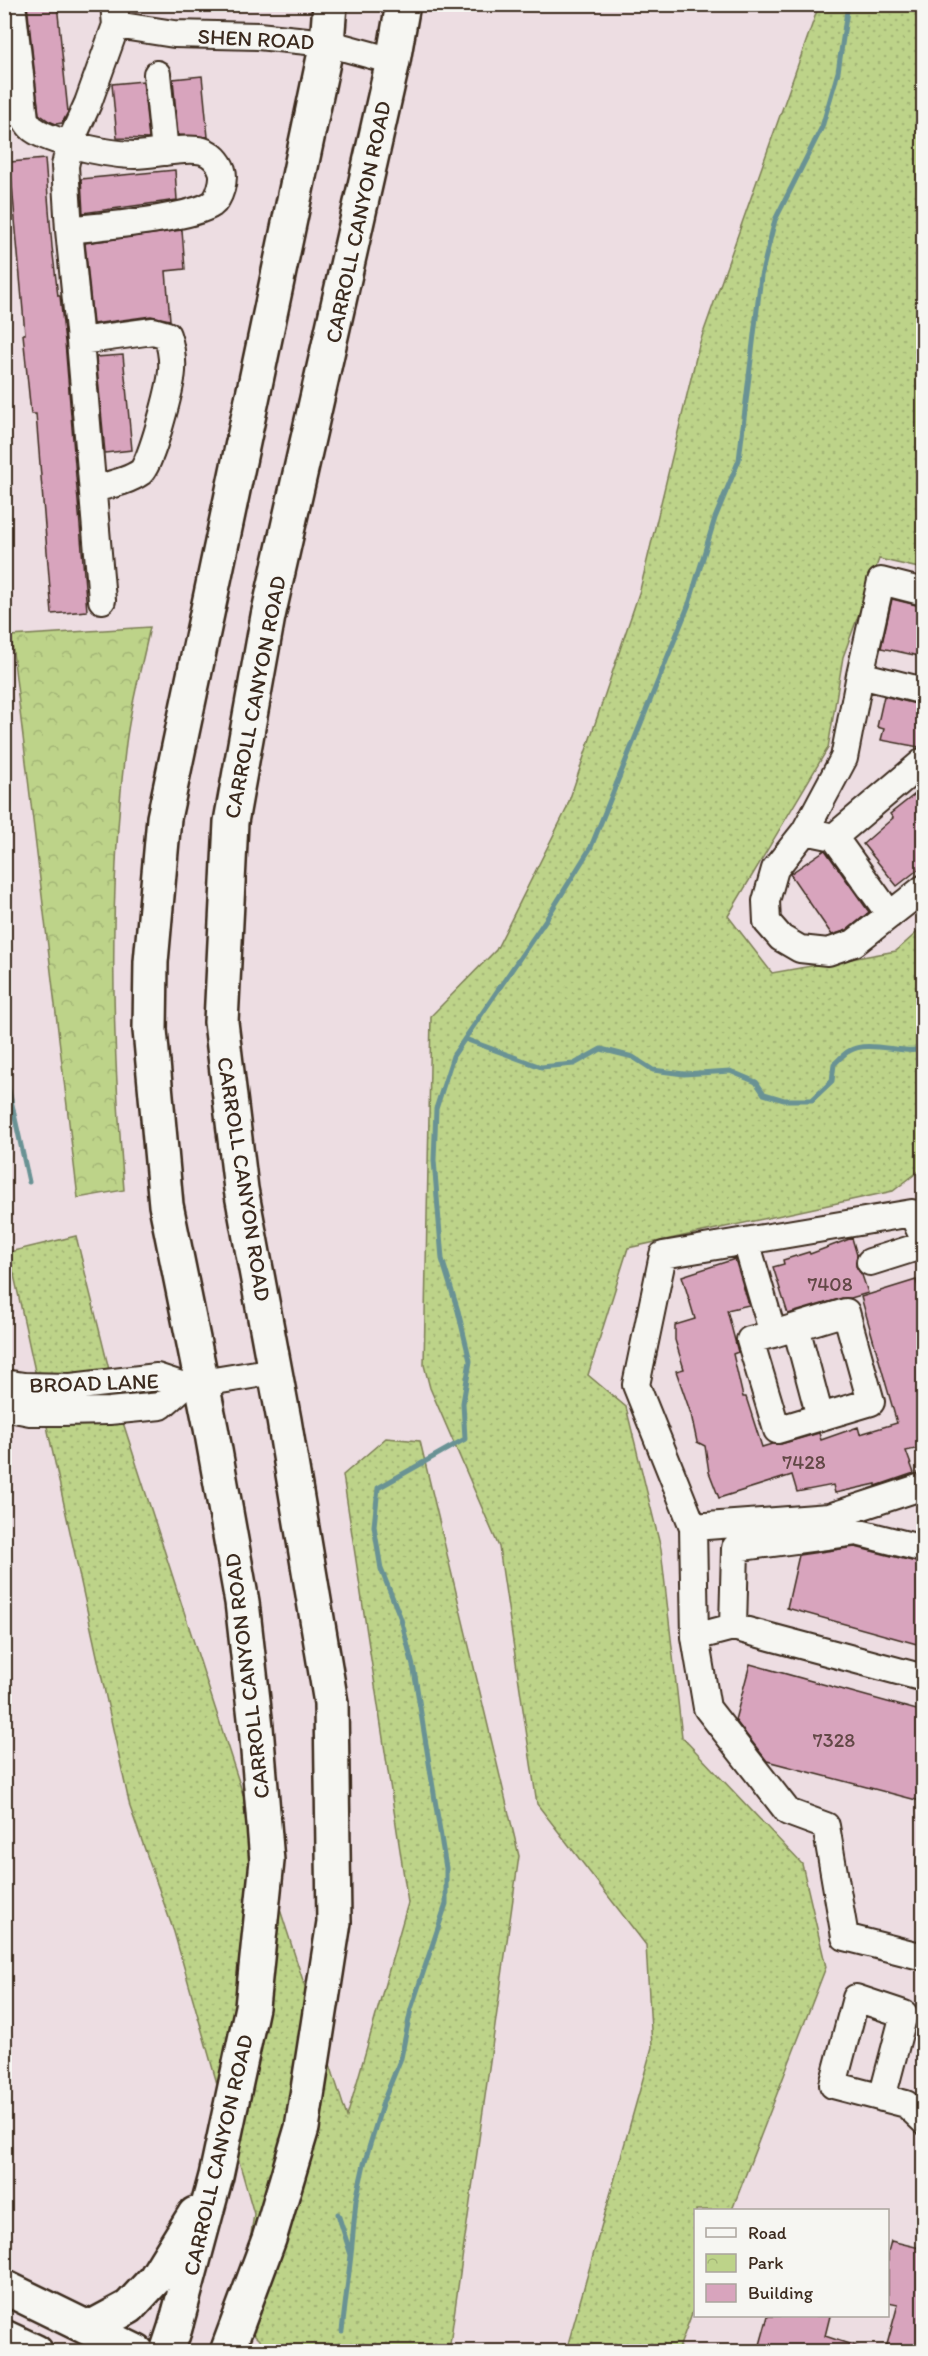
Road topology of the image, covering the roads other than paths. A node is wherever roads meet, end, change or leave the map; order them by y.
1 (12, 4) edge
2 (330, 4) edge
3 (402, 4) edge
4 (115, 15) edge
5 (327, 43) junction
6 (393, 61) junction
7 (157, 75) dead end
8 (70, 143) junction
9 (165, 152) junction
10 (69, 230) junction
11 (80, 341) junction
12 (93, 489) junction
13 (924, 592) edge
14 (102, 600) dead end
15 (860, 675) junction
16 (924, 691) edge
17 (924, 761) edge
18 (805, 831) junction
19 (834, 837) junction
20 (924, 888) edge
21 (890, 915) junction
22 (918, 1210) edge
23 (924, 1239) edge
24 (746, 1241) junction
25 (924, 1245) edge
26 (870, 1262) dead end
27 (784, 1330) junction
28 (275, 1371) junction
29 (4, 1383) edge
30 (192, 1384) junction
31 (4, 1407) edge
32 (820, 1417) junction
33 (924, 1486) edge
34 (693, 1527) junction
35 (916, 1543) edge
36 (733, 1627) junction
37 (695, 1636) junction
38 (924, 1678) edge
39 (924, 1957) edge
40 (882, 2098) dead end
41 (924, 2121) edge
42 (216, 2176) junction
43 (4, 2287) edge
44 (90, 2328) junction
45 (4, 2337) edge
46 (36, 2352) edge
47 (137, 2352) edge
48 (167, 2352) edge
49 (227, 2352) edge

1 - 8 street
2 - 5 main road, CARROLL CANYON ROAD
3 - 6 main road, CARROLL CANYON ROAD
4 - 5 street, SHEN ROAD
4 - 8 street
5 - 6 street, SHEN ROAD
5 - 30 main road, CARROLL CANYON ROAD
6 - 28 main road, CARROLL CANYON ROAD
7 - 9 street
8 - 9 street
8 - 10 street
9 - 10 street
10 - 11 street
11 - 12 street
11 - 12 street
12 - 14 street
13 - 15 street
15 - 16 street
15 - 18 street
17 - 19 street
18 - 19 street
18 - 21 street
19 - 21 street
20 - 21 street
22 - 23 street
22 - 24 street
24 - 27 street
24 - 34 street
25 - 26 street
27 - 32 street
27 - 32 street
27 - 32 street
28 - 30 street, BROAD LANE
28 - 49 main road, CARROLL CANYON ROAD
29 - 30 street, BROAD LANE
30 - 31 street, BROAD LANE
30 - 42 main road, CARROLL CANYON ROAD
33 - 34 street
34 - 37 street
35 - 36 street
36 - 37 street
36 - 38 street
37 - 39 street
40 - 41 street
42 - 44 main road
42 - 48 main road, CARROLL CANYON ROAD
43 - 44 main road
44 - 47 main road
45 - 46 main road

